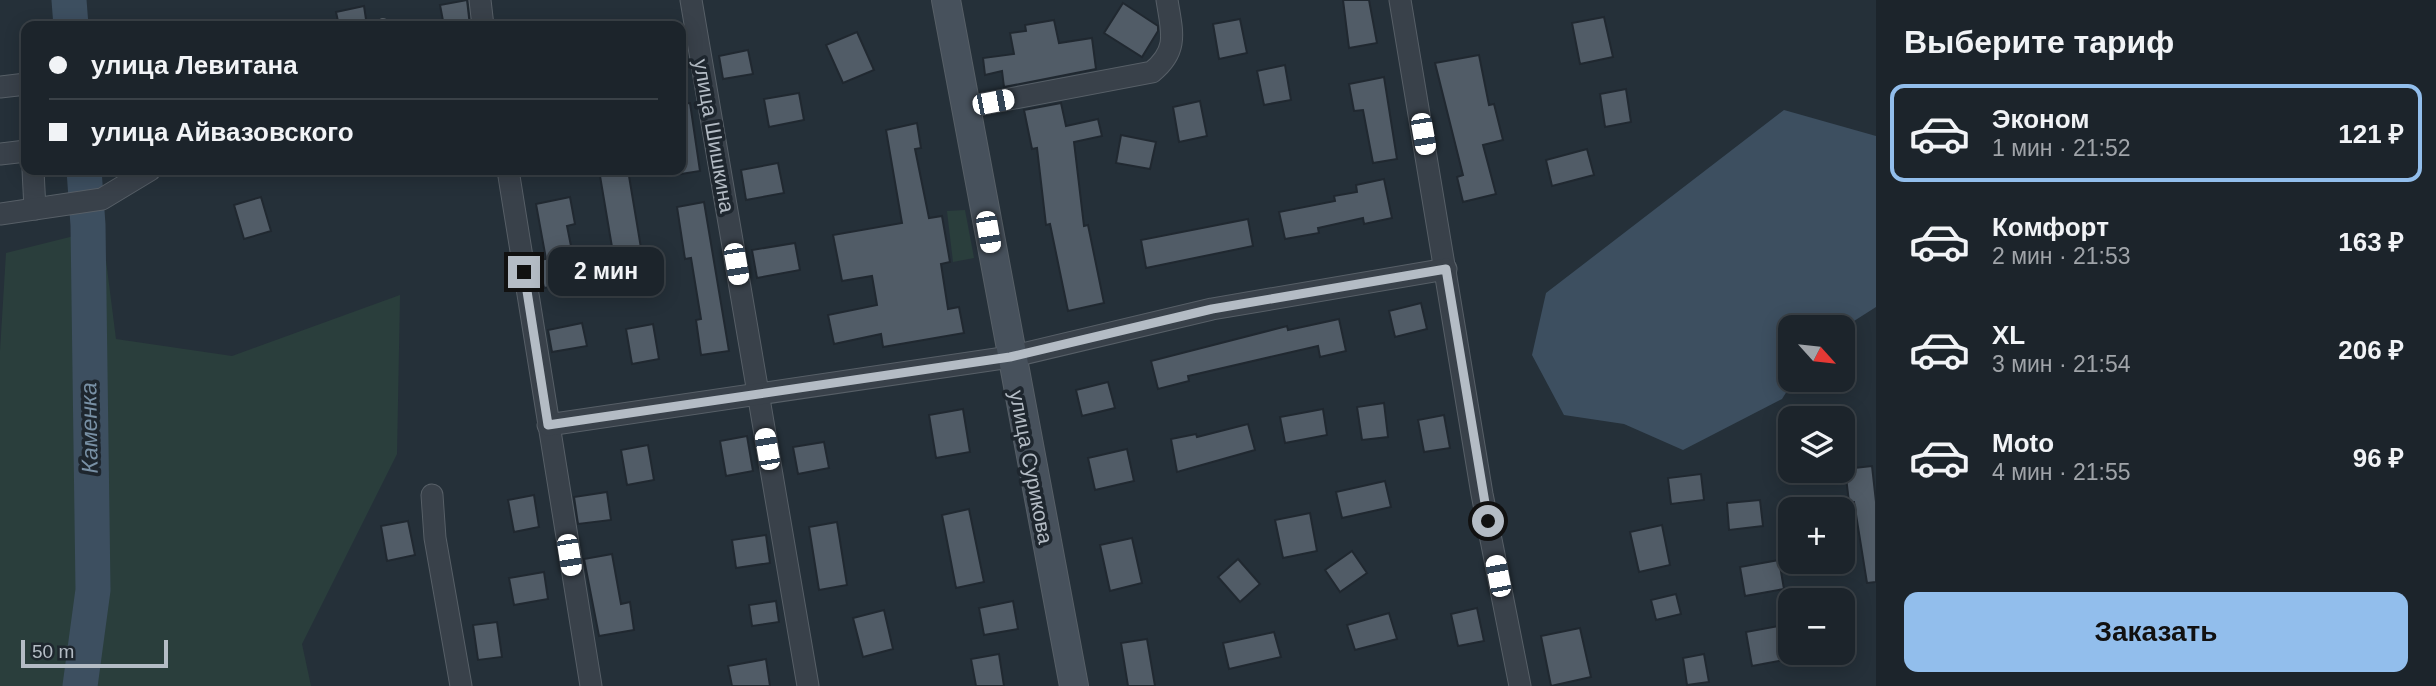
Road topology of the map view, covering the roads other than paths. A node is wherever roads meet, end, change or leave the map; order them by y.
1 (480, 0) edge
2 (691, 0) edge
3 (946, 0) edge
4 (1167, 0) edge
5 (1400, 0) edge
6 (482, 21) edge
7 (21, 85) edge
8 (0, 87) edge
9 (967, 107) junction
10 (21, 152) edge
11 (0, 154) edge
12 (33, 175) edge
13 (142, 175) edge
14 (509, 175) edge
15 (35, 209) junction
16 (0, 214) edge
17 (1446, 269) junction
18 (1010, 357) junction
19 (758, 396) junction
20 (548, 425) junction
21 (432, 495) dead end
22 (461, 686) edge
23 (591, 686) edge
24 (808, 686) edge
25 (1074, 686) edge
26 (1520, 686) edge

1 - 6 street
2 - 19 street, улица Шишкина
3 - 9 street, улица Сурикова
4 - 9 street
5 - 17 street
7 - 8 street
9 - 18 street, улица Сурикова
10 - 11 street
12 - 15 street
13 - 15 street
14 - 20 street
15 - 16 street
17 - 18 street
17 - 26 street
18 - 19 street
18 - 25 street, улица Сурикова
19 - 20 street
19 - 24 street, улица Шишкина
20 - 23 street
21 - 22 street

